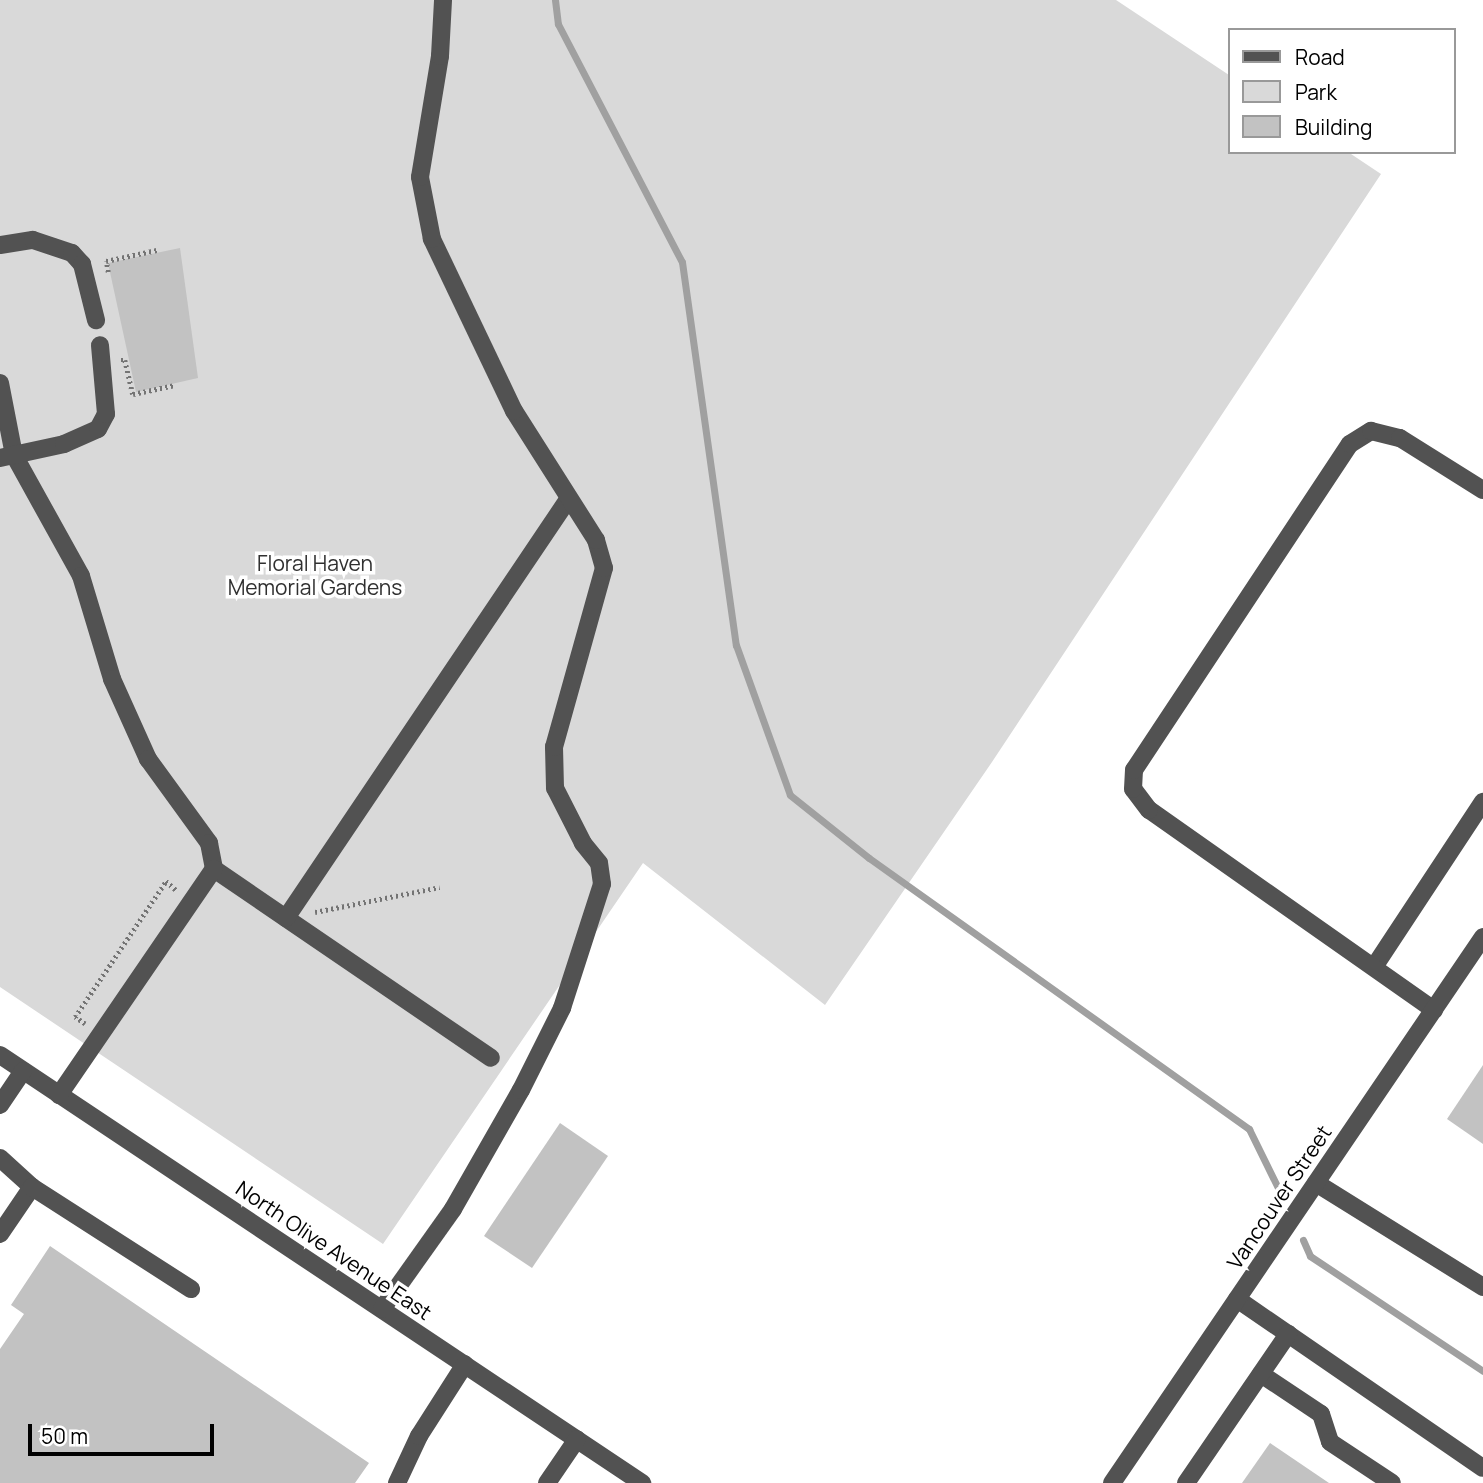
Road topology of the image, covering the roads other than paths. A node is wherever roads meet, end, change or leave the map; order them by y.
1 (443, 0) edge
2 (0, 245) edge
3 (96, 320) dead end
4 (100, 345) dead end
5 (0, 383) edge
6 (7, 456) edge
7 (1483, 490) edge
8 (567, 501) junction
9 (1483, 803) edge
10 (214, 869) junction
11 (286, 918) junction
12 (1483, 937) edge
13 (1374, 967) junction
14 (1434, 1010) junction
15 (0, 1055) edge
16 (491, 1058) dead end
17 (23, 1071) junction
18 (59, 1095) junction
19 (0, 1105) edge
20 (0, 1158) edge
21 (1316, 1183) junction
22 (32, 1188) junction
23 (0, 1234) edge
24 (1483, 1287) edge
25 (191, 1289) dead end
26 (1237, 1299) junction
27 (383, 1309) junction
28 (1288, 1334) junction
29 (465, 1364) junction
30 (1261, 1374) junction
31 (577, 1439) junction
32 (1483, 1468) edge
33 (397, 1483) edge
34 (547, 1483) edge
35 (642, 1483) edge
36 (1112, 1483) edge
37 (1186, 1483) edge
38 (1392, 1483) edge

1 - 8 street
2 - 3 street
4 - 6 street
5 - 6 street
6 - 10 street
7 - 13 street
8 - 11 street
8 - 27 street
9 - 13 street
10 - 11 street
10 - 18 street
11 - 16 street
12 - 14 street, Vancouver Street
13 - 14 street
14 - 21 street, Vancouver Street
15 - 17 street, North Olive Avenue East
17 - 18 street, North Olive Avenue East
17 - 19 street
18 - 27 street, North Olive Avenue East
20 - 22 street
21 - 24 street
21 - 26 street, Vancouver Street
22 - 23 street
22 - 25 street
26 - 28 street
26 - 36 street, Vancouver Street
27 - 29 street, North Olive Avenue East
28 - 30 street
28 - 32 street
29 - 31 street, North Olive Avenue East
29 - 33 street
30 - 37 street
30 - 38 street
31 - 34 street
31 - 35 street, North Olive Avenue East

